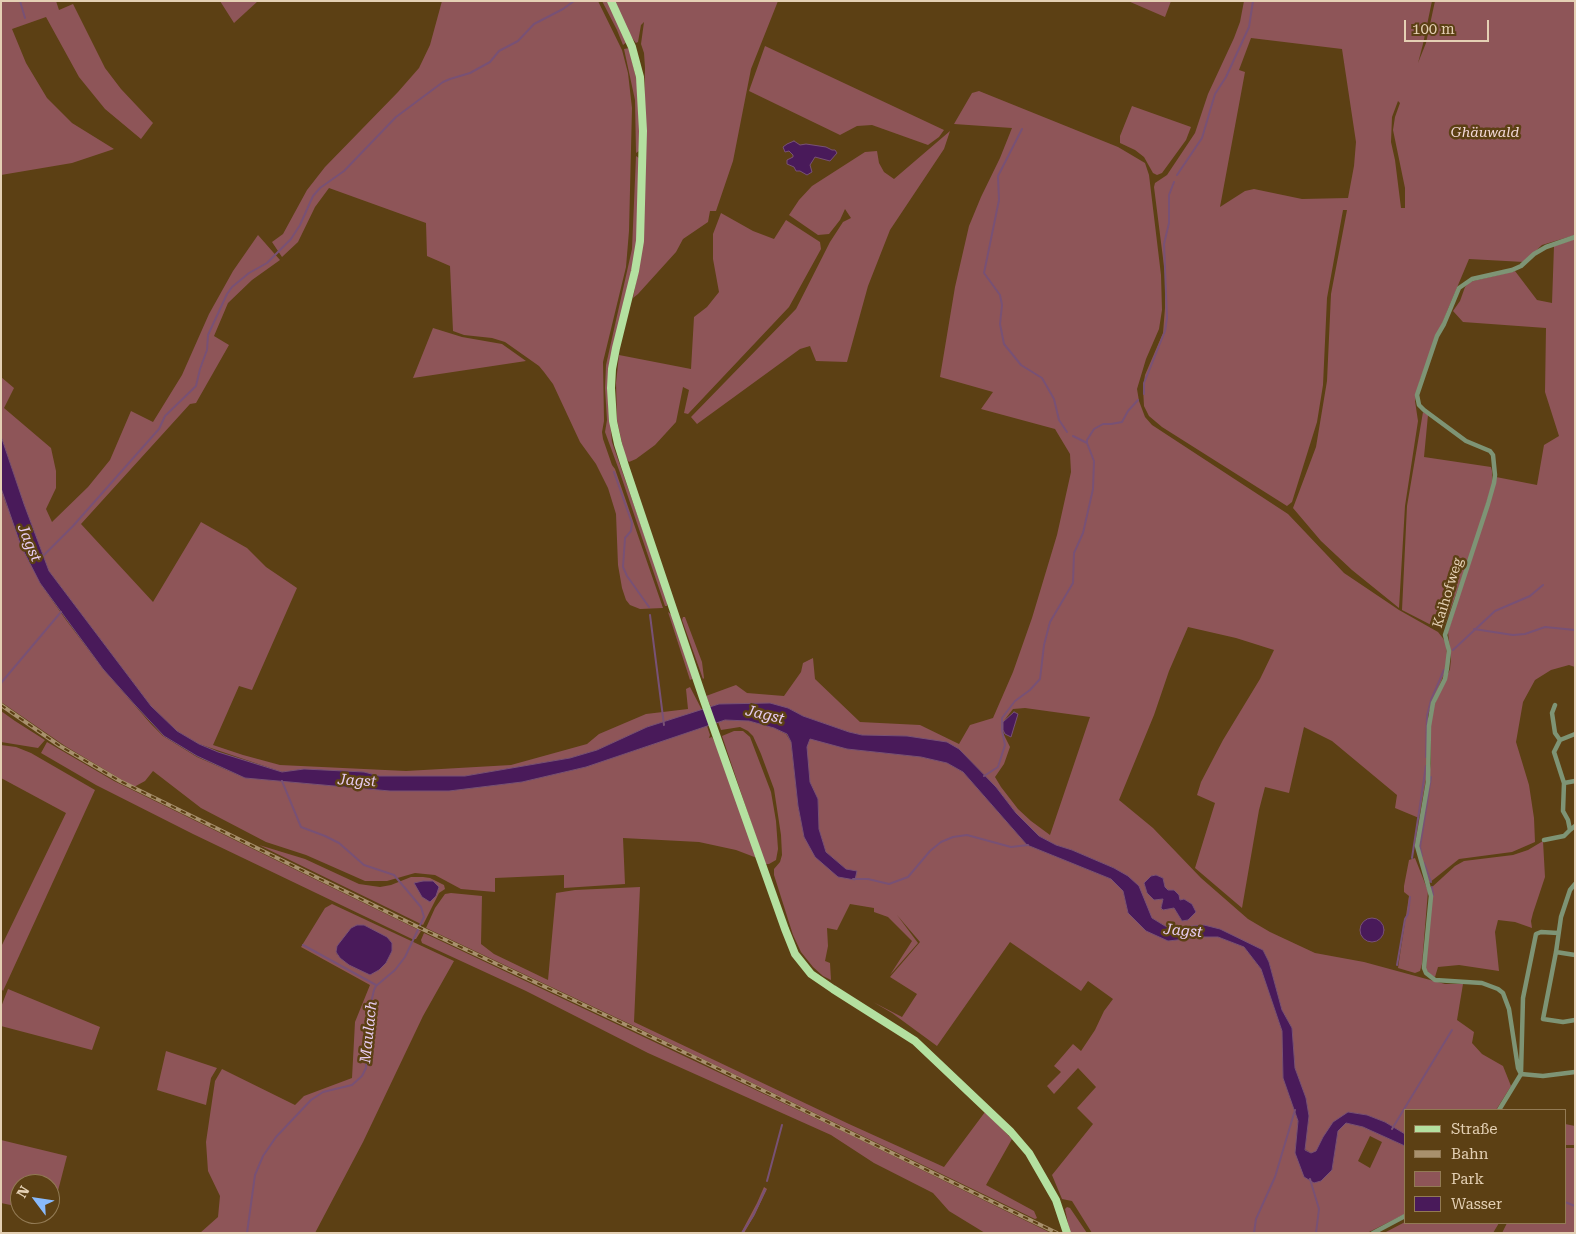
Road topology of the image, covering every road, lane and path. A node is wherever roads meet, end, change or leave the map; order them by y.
1 (611, 1) edge
2 (1575, 237) edge
3 (1556, 704) dead end
4 (1575, 734) edge
5 (1560, 740) junction
6 (1575, 781) edge
7 (1564, 783) junction
8 (1568, 820) junction
9 (1575, 824) edge
10 (1570, 830) junction
11 (1544, 840) dead end
12 (1575, 884) edge
13 (1558, 934) junction
14 (1556, 952) junction
15 (1575, 955) edge
16 (1575, 1020) edge
17 (1575, 1072) edge
18 (1521, 1074) junction
19 (1500, 1109) edge
20 (1404, 1217) edge
21 (1067, 1233) edge
22 (1373, 1233) edge

1 - 21 main road
2 - 18 street, Kaihofweg
3 - 5 street
4 - 5 street
5 - 7 street
6 - 7 street
7 - 8 street
8 - 9 street
8 - 10 street
9 - 10 street
10 - 11 street
12 - 13 street
13 - 14 street
13 - 18 street
14 - 15 street
14 - 16 street
17 - 18 street
18 - 19 street
20 - 22 street

